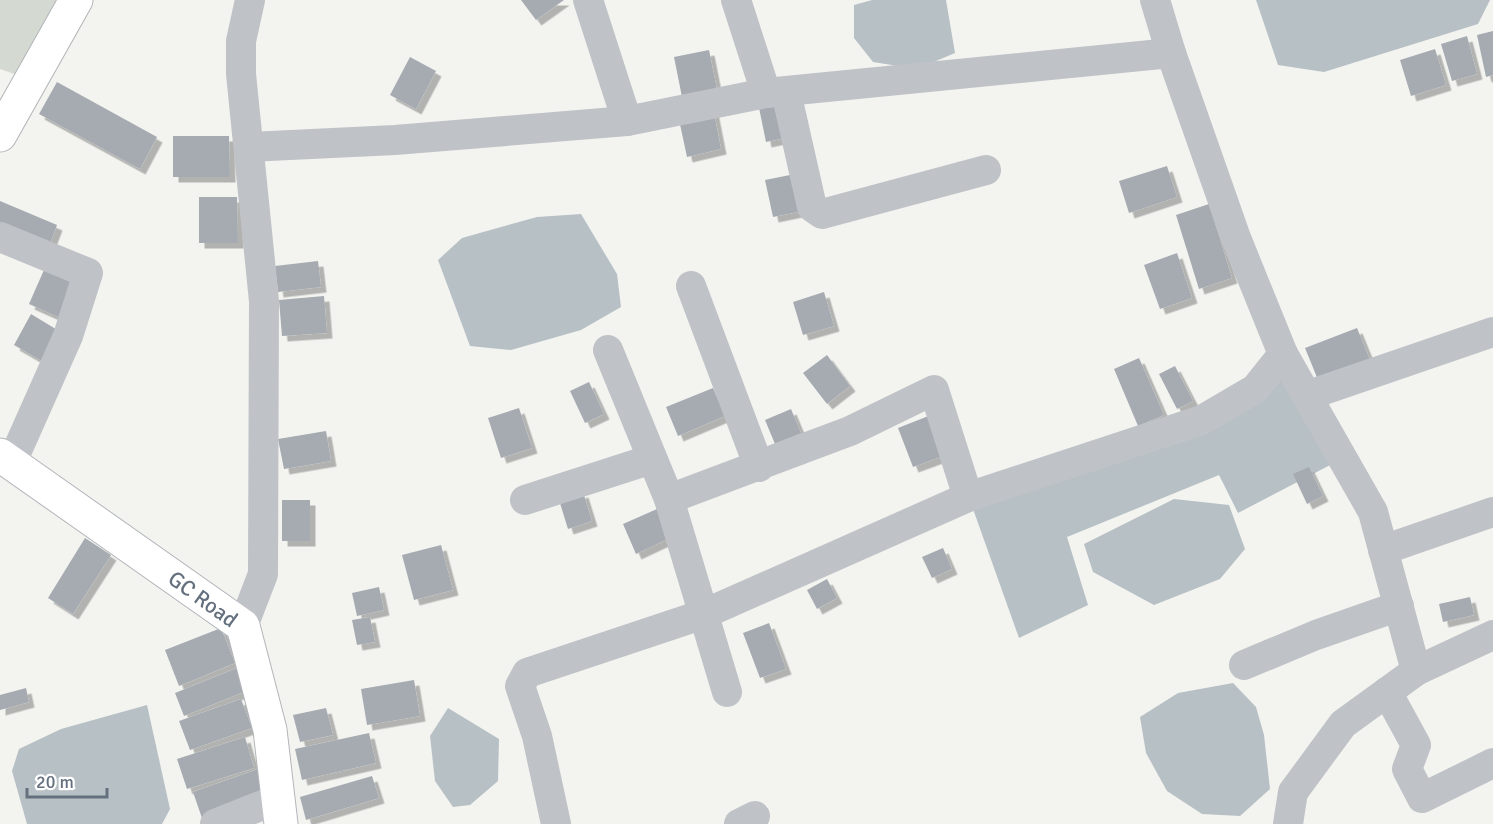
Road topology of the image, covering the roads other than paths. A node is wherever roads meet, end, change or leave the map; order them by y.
1 (76, 0) edge
2 (250, 0) edge
3 (588, 0) edge
4 (736, 0) edge
5 (1155, 0) edge
6 (1171, 53) junction
7 (776, 92) junction
8 (627, 121) junction
9 (0, 135) edge
10 (249, 147) junction
11 (986, 170) dead end
12 (0, 237) edge
13 (691, 286) dead end
14 (1493, 332) edge
15 (608, 350) dead end
16 (1283, 354) junction
17 (1309, 395) junction
18 (6, 459) edge
19 (652, 459) junction
20 (759, 467) junction
21 (968, 497) junction
22 (669, 499) junction
23 (525, 500) dead end
24 (1493, 512) edge
25 (1383, 550) junction
26 (1399, 606) junction
27 (704, 614) junction
28 (243, 626) junction
29 (1493, 635) edge
30 (1244, 665) dead end
31 (1416, 671) junction
32 (727, 692) dead end
33 (1387, 692) junction
34 (1493, 763) edge
35 (280, 812) edge
36 (215, 824) edge
37 (556, 824) edge
38 (1288, 824) edge

1 - 9 street
2 - 10 street
3 - 8 street
4 - 7 street
5 - 6 street
6 - 7 street
6 - 16 street
7 - 8 street
7 - 11 street
8 - 10 street
10 - 28 street
12 - 18 street
13 - 20 street
14 - 17 street
15 - 19 street
16 - 17 street
16 - 21 street
17 - 25 street
18 - 28 street, GC Road
19 - 22 street
19 - 23 street
20 - 21 street
20 - 22 street
21 - 27 street
22 - 27 street
24 - 25 street
25 - 26 street
26 - 30 street
26 - 31 street
27 - 32 street
27 - 37 street
28 - 35 street, GC Road
29 - 31 street
31 - 33 street
33 - 34 street
33 - 38 street
35 - 36 street

